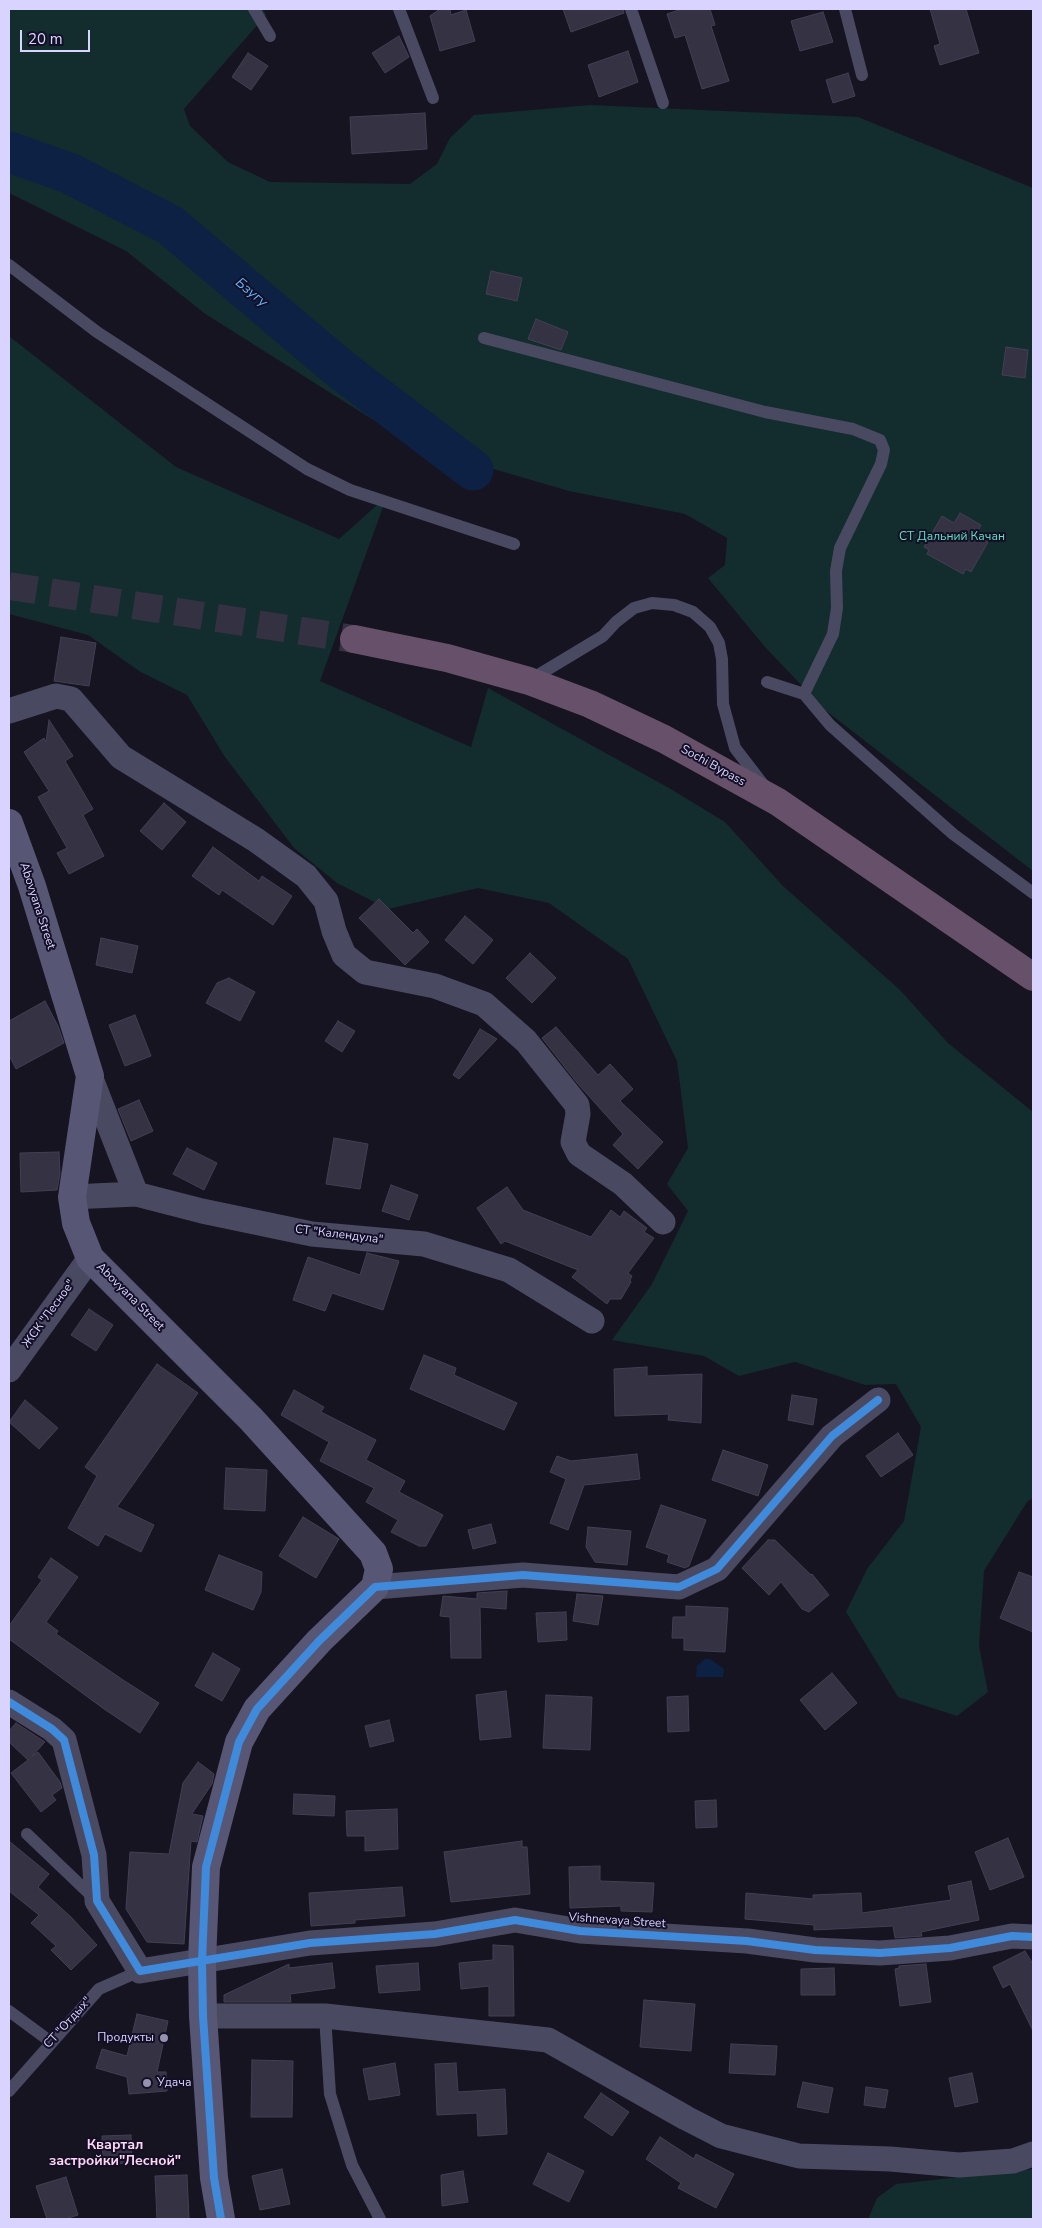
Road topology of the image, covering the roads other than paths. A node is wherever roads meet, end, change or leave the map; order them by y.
1 (254, 9) edge
2 (399, 9) edge
3 (631, 9) edge
4 (845, 9) edge
5 (270, 36) dead end
6 (862, 75) dead end
7 (433, 98) dead end
8 (663, 103) dead end
9 (9, 265) edge
10 (484, 338) dead end
11 (514, 544) dead end
12 (354, 639) tunnel mouth
13 (529, 681) junction
14 (767, 682) dead end
15 (804, 694) junction
16 (9, 711) edge
17 (778, 802) junction
18 (9, 823) edge
19 (1033, 893) edge
20 (1033, 977) edge
21 (90, 1076) junction
22 (136, 1194) junction
23 (72, 1197) junction
24 (663, 1222) dead end
25 (90, 1258) junction
26 (592, 1321) dead end
27 (9, 1370) edge
28 (878, 1400) dead end
29 (374, 1586) junction
30 (9, 1702) edge
31 (27, 1834) dead end
32 (97, 1901) junction
33 (1033, 1937) edge
34 (202, 1961) junction
35 (140, 1971) junction
36 (9, 2011) edge
37 (203, 2016) junction
38 (325, 2016) junction
39 (51, 2042) junction
40 (9, 2091) edge
41 (1033, 2154) edge
42 (221, 2219) edge
43 (380, 2219) edge

1 - 5 lane
2 - 7 lane
3 - 8 lane
4 - 6 lane
9 - 11 lane
10 - 15 lane
12 - 13 highway, Sochi Bypass
13 - 17 highway, Sochi Bypass
13 - 17 lane
14 - 15 lane
15 - 19 lane
16 - 24 street
17 - 20 highway, Sochi Bypass
18 - 21 street, Abovyana Street
21 - 22 street
21 - 23 street, Abovyana Street
22 - 23 street, СТ "Календула"
22 - 26 street, СТ "Календула"
23 - 25 street, Abovyana Street
25 - 27 street, ЖСК "Лесное"
25 - 29 street, Abovyana Street
28 - 29 street
29 - 34 street
30 - 32 street
31 - 32 lane
32 - 35 street
33 - 34 street, Vishnevaya Street
34 - 35 street, Vishnevaya Street
34 - 37 street
35 - 39 lane, СТ "Отдых"
36 - 39 lane
37 - 38 street
37 - 42 street
38 - 41 street
38 - 43 lane
39 - 40 lane, СТ "Отдых"

